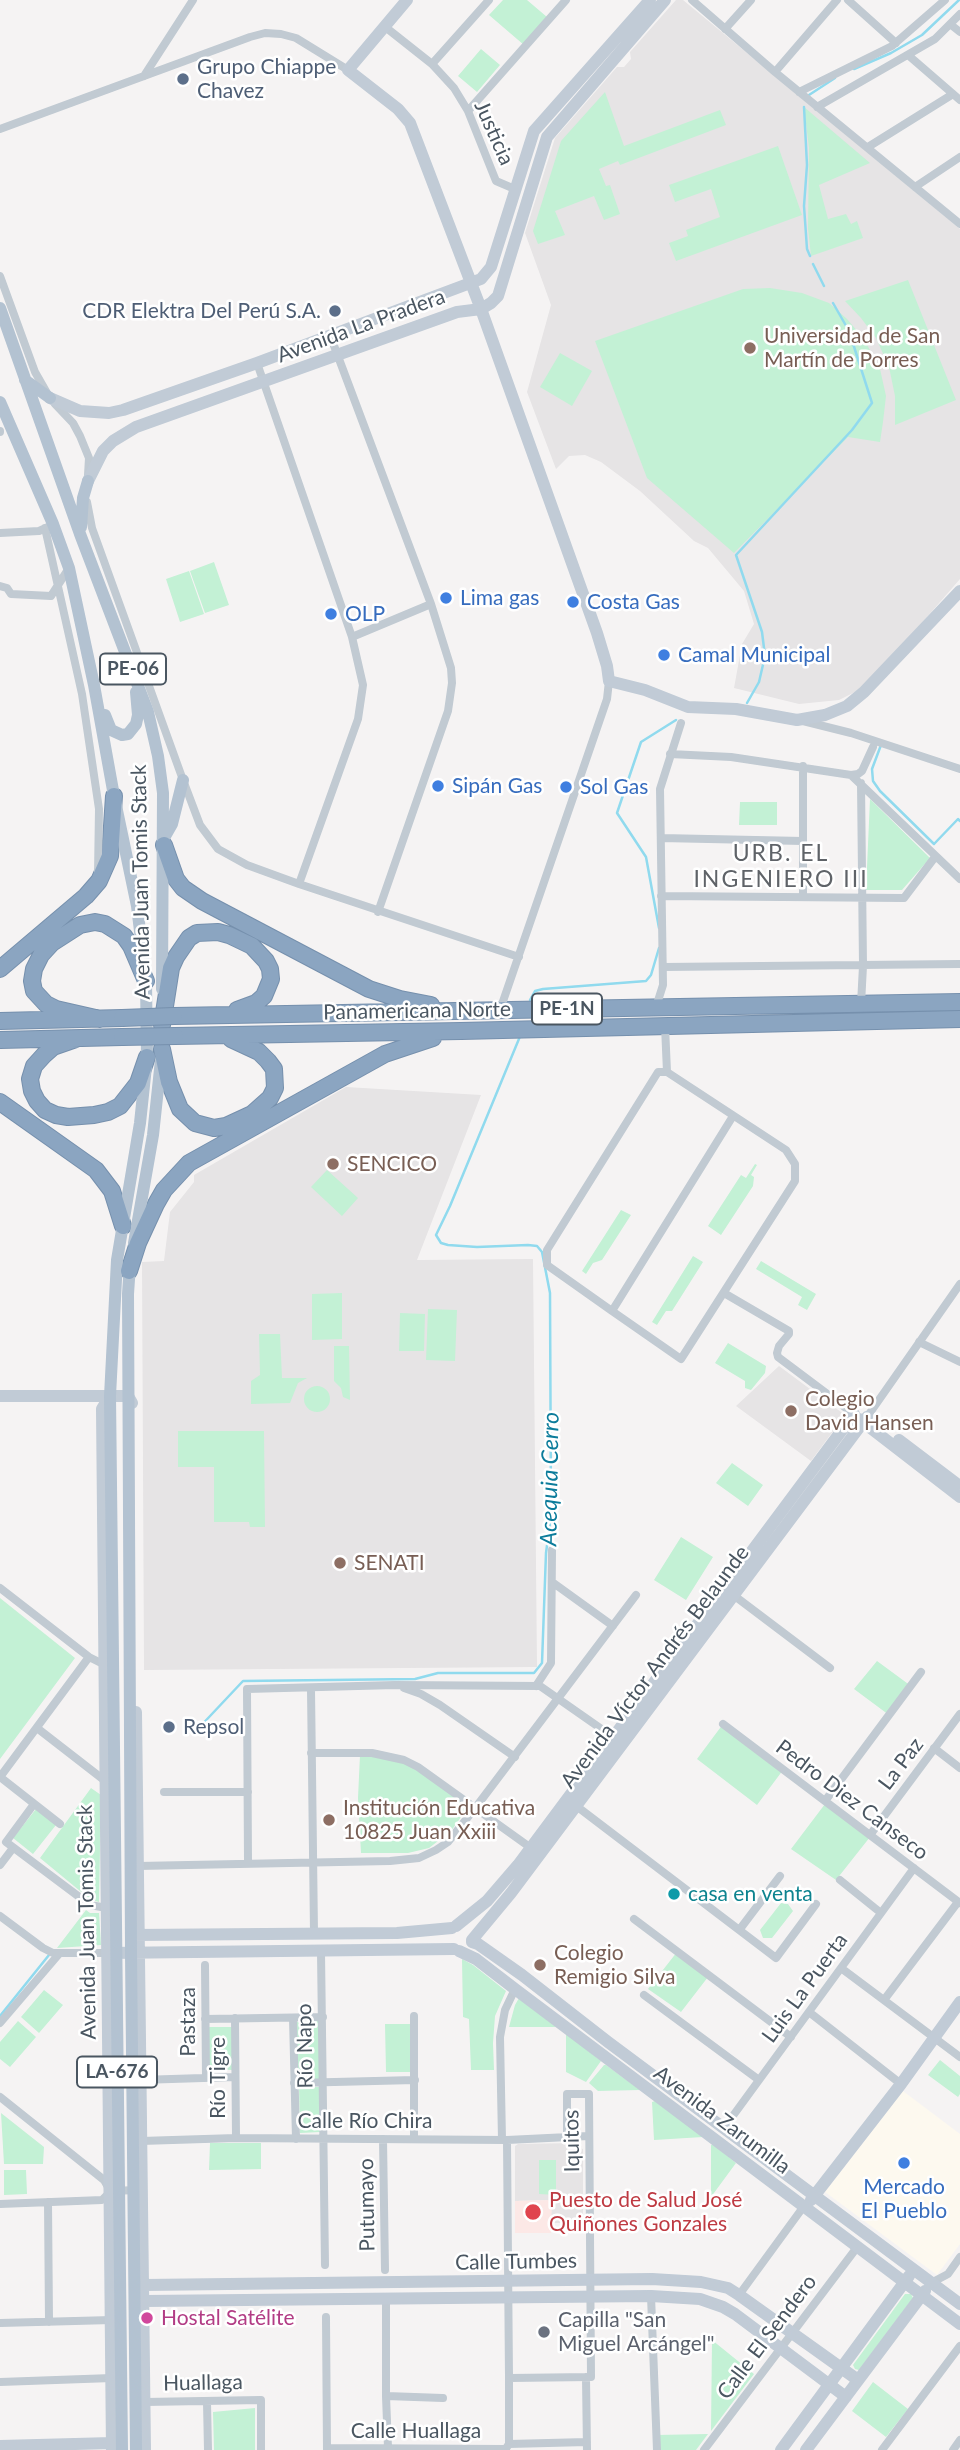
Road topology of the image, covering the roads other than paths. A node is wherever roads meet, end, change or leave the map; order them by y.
1 (193, 0) edge
2 (407, 0) edge
3 (489, 0) edge
4 (566, 0) edge
5 (650, 0) edge
6 (665, 0) edge
7 (692, 0) edge
8 (751, 0) edge
9 (837, 0) edge
10 (848, 0) edge
11 (945, 0) edge
12 (960, 14) edge
13 (950, 24) junction
14 (384, 26) junction
15 (725, 29) junction
16 (960, 32) edge
17 (896, 43) junction
18 (908, 55) junction
19 (432, 64) junction
20 (348, 70) junction
21 (775, 72) junction
22 (144, 76) junction
23 (799, 92) junction
24 (953, 94) junction
25 (960, 100) edge
26 (817, 107) junction
27 (468, 111) junction
28 (0, 129) edge
29 (868, 147) junction
30 (960, 157) edge
31 (915, 187) junction
32 (517, 190) junction
33 (960, 224) edge
34 (487, 274) junction
35 (0, 276) edge
36 (502, 281) junction
37 (470, 284) junction
38 (412, 306) junction
39 (0, 308) edge
40 (481, 309) junction
41 (419, 325) junction
42 (330, 335) junction
43 (337, 355) junction
44 (257, 363) junction
45 (25, 380) junction
46 (262, 382) junction
47 (50, 398) junction
48 (0, 402) edge
49 (3, 431) edge
50 (88, 481) junction
51 (49, 526) junction
52 (0, 533) edge
53 (80, 534) junction
54 (69, 568) junction
55 (58, 585) junction
56 (0, 586) edge
57 (960, 591) edge
58 (431, 604) junction
59 (352, 637) junction
60 (130, 660) junction
61 (609, 681) junction
62 (94, 685) junction
63 (797, 720) junction
64 (681, 723) dead end
65 (104, 743) junction
66 (873, 747) dead end
67 (670, 754) junction
68 (91, 756) junction
69 (803, 766) junction
70 (960, 769) edge
71 (851, 775) junction
72 (183, 780) junction
73 (862, 783) junction
74 (97, 789) junction
75 (113, 791) junction
76 (106, 830) junction
77 (660, 838) junction
78 (803, 841) junction
79 (164, 842) junction
80 (935, 857) junction
81 (960, 879) edge
82 (299, 884) junction
83 (661, 896) junction
84 (803, 897) junction
85 (862, 897) junction
86 (378, 912) junction
87 (519, 957) junction
88 (960, 964) edge
89 (863, 966) junction
90 (663, 967) junction
91 (0, 968) edge
92 (146, 981) junction
93 (960, 1002) edge
94 (861, 1004) junction
95 (656, 1007) junction
96 (500, 1010) junction
97 (468, 1011) junction
98 (223, 1015) junction
99 (100, 1019) junction
100 (960, 1019) edge
101 (168, 1020) junction
102 (0, 1021) edge
103 (665, 1026) junction
104 (461, 1031) junction
105 (222, 1036) junction
106 (76, 1039) junction
107 (0, 1040) edge
108 (155, 1053) junction
109 (667, 1072) junction
110 (0, 1102) edge
111 (733, 1116) junction
112 (123, 1226) junction
113 (129, 1271) junction
114 (960, 1284) edge
115 (724, 1293) junction
116 (612, 1311) junction
117 (919, 1342) junction
118 (960, 1362) edge
119 (0, 1396) edge
120 (110, 1396) junction
121 (128, 1396) junction
122 (861, 1418) junction
123 (960, 1487) edge
124 (960, 1497) edge
125 (552, 1550) dead end
126 (552, 1582) junction
127 (0, 1588) edge
128 (729, 1592) junction
129 (636, 1595) dead end
130 (613, 1626) junction
131 (89, 1657) junction
132 (103, 1664) junction
133 (830, 1668) dead end
134 (921, 1672) dead end
135 (395, 1685) junction
136 (536, 1686) junction
137 (310, 1689) junction
138 (559, 1699) junction
139 (960, 1714) edge
140 (723, 1724) dead end
141 (37, 1728) junction
142 (613, 1737) junction
143 (934, 1748) junction
144 (312, 1753) junction
145 (515, 1757) junction
146 (960, 1768) edge
147 (0, 1777) edge
148 (104, 1780) junction
149 (164, 1792) dead end
150 (247, 1792) junction
151 (825, 1801) junction
152 (571, 1803) junction
153 (34, 1804) junction
154 (476, 1807) junction
155 (60, 1824) dead end
156 (870, 1835) junction
157 (10, 1845) junction
158 (531, 1848) junction
159 (248, 1863) junction
160 (313, 1864) junction
161 (0, 1865) edge
162 (138, 1866) junction
163 (914, 1868) junction
164 (780, 1876) dead end
165 (840, 1880) dead end
166 (959, 1902) edge
167 (816, 1903) dead end
168 (107, 1908) junction
169 (881, 1913) junction
170 (0, 1916) edge
171 (634, 1919) dead end
172 (454, 1927) junction
173 (740, 1929) junction
174 (314, 1933) junction
175 (134, 1934) junction
176 (112, 1935) junction
177 (472, 1941) junction
178 (456, 1950) junction
179 (321, 1952) junction
180 (135, 1953) junction
181 (60, 1954) junction
182 (112, 1954) junction
183 (205, 1965) dead end
184 (841, 1968) junction
185 (515, 1989) junction
186 (644, 1995) dead end
187 (884, 2000) junction
188 (960, 2002) edge
189 (809, 2012) junction
190 (414, 2016) dead end
191 (323, 2017) junction
192 (235, 2018) junction
193 (293, 2018) junction
194 (205, 2019) junction
195 (0, 2023) edge
196 (791, 2037) junction
197 (934, 2037) junction
198 (960, 2057) edge
199 (235, 2077) junction
200 (206, 2078) junction
201 (140, 2080) junction
202 (415, 2080) junction
203 (759, 2080) junction
204 (324, 2081) junction
205 (294, 2083) junction
206 (901, 2084) junction
207 (0, 2097) edge
208 (724, 2127) junction
209 (589, 2136) junction
210 (567, 2137) junction
211 (236, 2138) junction
212 (296, 2139) junction
213 (383, 2139) junction
214 (414, 2139) junction
215 (324, 2140) junction
216 (504, 2140) junction
217 (141, 2141) junction
218 (137, 2190) junction
219 (115, 2191) junction
220 (815, 2196) junction
221 (48, 2202) junction
222 (0, 2204) edge
223 (804, 2206) junction
224 (858, 2246) junction
225 (960, 2257) edge
226 (325, 2264) dead end
227 (385, 2270) dead end
228 (914, 2270) junction
229 (591, 2280) junction
230 (509, 2281) junction
231 (905, 2282) junction
232 (931, 2283) junction
233 (144, 2285) junction
234 (739, 2295) junction
235 (922, 2295) junction
236 (592, 2296) junction
237 (651, 2296) junction
238 (510, 2297) junction
239 (386, 2299) junction
240 (144, 2301) junction
241 (960, 2304) edge
242 (326, 2317) dead end
243 (112, 2320) junction
244 (49, 2322) junction
245 (0, 2323) edge
246 (960, 2323) edge
247 (792, 2333) junction
248 (960, 2346) edge
249 (780, 2348) junction
250 (842, 2368) junction
251 (589, 2377) junction
252 (112, 2378) junction
253 (509, 2378) junction
254 (859, 2380) junction
255 (0, 2382) edge
256 (830, 2384) junction
257 (386, 2396) junction
258 (846, 2397) junction
259 (443, 2398) dead end
260 (145, 2402) junction
261 (207, 2402) junction
262 (0, 2438) edge
263 (960, 2440) edge
264 (114, 2444) edge
265 (0, 2446) edge
266 (587, 2446) edge
267 (506, 2447) edge
268 (388, 2448) junction
269 (327, 2449) edge
270 (412, 2449) edge
271 (136, 2450) edge
272 (145, 2450) edge
273 (208, 2450) edge
274 (261, 2450) edge
275 (657, 2450) edge
276 (704, 2450) edge
277 (781, 2450) edge
278 (806, 2450) edge
279 (882, 2450) edge
280 (953, 2450) edge

1 - 22 street
2 - 14 street
3 - 19 street
4 - 27 street
5 - 32 street
6 - 36 street
7 - 15 street
8 - 15 street
9 - 21 street
10 - 17 street
11 - 17 street
12 - 13 street
13 - 16 street
13 - 18 street
14 - 19 street, Justicia
14 - 20 street
15 - 21 street
17 - 23 street
18 - 24 street
18 - 26 street
19 - 27 street, Justicia
20 - 22 street
20 - 37 street
21 - 23 street
22 - 28 street
23 - 26 street
24 - 25 street
24 - 29 street
26 - 29 street
27 - 32 street, Justicia
29 - 31 street
30 - 31 street
31 - 33 street
32 - 34 street
34 - 36 street
34 - 37 street, Avenida La Pradera
35 - 47 street, Avenida Juan Tomis Stack
36 - 40 street
37 - 38 street, Avenida La Pradera
37 - 40 street
38 - 41 street
38 - 42 street, Avenida La Pradera
39 - 45 main road, Avenida Juan Tomis Stack / PE-06
40 - 41 street, Avenida La Pradera
40 - 61 street
41 - 43 street, Avenida La Pradera
42 - 43 street
42 - 44 street, Avenida La Pradera
43 - 46 street, Avenida La Pradera
43 - 58 street
44 - 46 street
44 - 47 street, Avenida La Pradera
45 - 47 main road
45 - 53 main road, Avenida Juan Tomis Stack / PE-06
46 - 50 street, Avenida La Pradera
46 - 59 street
47 - 50 street, Avenida Juan Tomis Stack
48 - 49 main road, Avenida Juan Tomis Stack / PE-06
49 - 51 main road, Avenida Juan Tomis Stack / PE-06
50 - 53 main road, PE-06
50 - 72 street, Avenida Juan Tomis Stack
51 - 52 street
51 - 54 main road, Avenida Juan Tomis Stack / PE-06
51 - 55 street, Avenida Juan Tomis Stack
53 - 60 main road, Avenida Juan Tomis Stack / PE-06
54 - 55 street
54 - 62 main road, Avenida Juan Tomis Stack / PE-06
55 - 56 street
55 - 68 street, Avenida Juan Tomis Stack
57 - 63 street
58 - 59 street
58 - 86 street
59 - 82 street
60 - 62 main road
60 - 79 main road, Avenida Juan Tomis Stack / PE-06
61 - 63 street
61 - 87 street
62 - 65 main road, Avenida Juan Tomis Stack / PE-06
63 - 70 street
64 - 67 street
65 - 68 street
65 - 75 main road, Avenida Juan Tomis Stack / PE-06
66 - 71 street
67 - 69 street
67 - 77 street
68 - 74 street, Avenida Juan Tomis Stack
69 - 71 street
69 - 78 street
71 - 73 street
72 - 79 main road
72 - 82 street, Avenida Juan Tomis Stack
73 - 80 street
73 - 85 street
74 - 75 street
74 - 76 street, Avenida Juan Tomis Stack
75 - 76 highway
75 - 92 main road, Avenida Juan Tomis Stack / PE-06
76 - 91 highway
77 - 78 street
77 - 83 street
78 - 84 street
79 - 97 highway
79 - 101 main road, Avenida Juan Tomis Stack / PE-06
80 - 81 street
80 - 85 street
82 - 86 street, Avenida Juan Tomis Stack
83 - 84 street
83 - 90 street
84 - 85 street
85 - 89 street
86 - 87 street, Avenida Juan Tomis Stack
87 - 96 street
88 - 89 street
89 - 90 street
89 - 94 street
90 - 95 street
92 - 99 highway
92 - 108 main road, Avenida Juan Tomis Stack / PE-06
93 - 94 highway, Panamericana Norte / PE-1N
94 - 95 highway, Panamericana Norte / PE-1N
95 - 96 highway, Panamericana Norte / PE-1N
96 - 97 highway, Panamericana Norte / PE-1N
97 - 98 highway, Panamericana Norte / PE-1N
98 - 101 highway, Panamericana Norte / PE-1N
98 - 101 highway
99 - 101 highway, Panamericana Norte / PE-1N, bridge
99 - 102 highway, Panamericana Norte / PE-1N
100 - 103 highway, Panamericana Norte / PE-1N
101 - 108 main road, Avenida Juan Tomis Stack / PE-06
103 - 104 highway, Panamericana Norte / PE-1N
103 - 109 street
104 - 105 highway, Panamericana Norte / PE-1N
104 - 113 highway
105 - 106 highway, Panamericana Norte / PE-1N, bridge
105 - 108 highway
106 - 107 highway, Panamericana Norte / PE-1N
106 - 108 highway
108 - 112 main road, Avenida Juan Tomis Stack
108 - 113 main road, Avenida Juan Tomis Stack
109 - 111 street
109 - 116 street
110 - 112 highway
111 - 115 street
111 - 116 street
112 - 120 main road, Avenida Juan Tomis Stack
113 - 121 main road, Avenida Juan Tomis Stack
114 - 117 street
115 - 116 street
115 - 122 street
117 - 118 street
117 - 122 street
119 - 120 street
120 - 121 street
120 - 132 street, Avenida Juan Tomis Stack
120 - 176 main road, Avenida Juan Tomis Stack
121 - 162 street, Avenida Juan Tomis Stack
121 - 175 main road, Avenida Juan Tomis Stack
122 - 123 street
122 - 124 street
122 - 128 street, Avenida Víctor Andrés Belaunde
125 - 126 street
126 - 130 street
126 - 136 street
127 - 131 street
128 - 133 street
128 - 142 street, Avenida Víctor Andrés Belaunde
128 - 152 street, Avenida Víctor Andrés Belaunde
129 - 130 street
130 - 138 street
131 - 132 street
131 - 141 street
132 - 148 street, Avenida Juan Tomis Stack
134 - 151 street
135 - 136 street
135 - 137 street
135 - 145 street
136 - 138 street
137 - 144 street
137 - 150 street
138 - 142 street
138 - 145 street
139 - 143 street, La Paz
140 - 151 street, Pedro Diez Canseco
141 - 147 street
141 - 148 street
142 - 152 street, Avenida Víctor Andrés Belaunde
143 - 146 street
143 - 156 street, La Paz
144 - 154 street
144 - 160 street
145 - 154 street
147 - 153 street
148 - 168 street, Avenida Juan Tomis Stack
149 - 150 street
150 - 159 street
151 - 156 street, Pedro Diez Canseco
152 - 158 street, Avenida Víctor Andrés Belaunde
152 - 173 street
152 - 177 street, Avenida Víctor Andrés Belaunde
153 - 155 street
153 - 157 street
154 - 158 street
154 - 160 street
156 - 163 street, Pedro Diez Canseco
157 - 161 street
157 - 168 street
158 - 172 street, Avenida Víctor Andrés Belaunde
159 - 160 street
159 - 162 street
160 - 174 street
162 - 175 street, Avenida Juan Tomis Stack
163 - 166 street, Pedro Diez Canseco
163 - 169 street, Luis La Puerta
164 - 173 street
165 - 169 street
166 - 187 street
167 - 173 street
168 - 176 street, Avenida Juan Tomis Stack
169 - 184 street, Luis La Puerta
170 - 181 street
171 - 196 street
172 - 174 street
172 - 177 street
172 - 178 street
174 - 175 street
175 - 176 street
175 - 180 main road, Avenida Juan Tomis Stack / LA-676
176 - 182 main road, Avenida Juan Tomis Stack / LA-676
177 - 178 street
177 - 208 street, Avenida Zarumilla
178 - 179 street
178 - 185 street, Avenida Zarumilla
179 - 180 street
179 - 191 street, Río Napo
180 - 182 street
180 - 201 street, Avenida Juan Tomis Stack / LA-676
180 - 218 main road, Avenida Juan Tomis Stack / LA-676
181 - 182 street
181 - 195 street
182 - 219 main road, Avenida Juan Tomis Stack / LA-676
183 - 194 street, Pastaza
184 - 187 street
184 - 189 street, Luis La Puerta
185 - 216 street
185 - 223 street, Avenida Zarumilla
186 - 203 street
187 - 197 street
188 - 197 street
189 - 196 street, Luis La Puerta
189 - 206 street
190 - 202 street
191 - 193 street
191 - 204 street, Río Napo
192 - 193 street
192 - 194 street
192 - 199 street, Río Tigre
193 - 205 street, Río Napo
194 - 200 street, Pastaza
196 - 203 street, Luis La Puerta
197 - 198 street
197 - 206 street
199 - 200 street
199 - 211 street, Río Tigre
200 - 201 street
201 - 217 street, Avenida Juan Tomis Stack / LA-676
202 - 204 street
202 - 214 street
203 - 208 street, Luis La Puerta
204 - 205 street
204 - 215 street, Río Napo
205 - 212 street, Río Napo
206 - 220 street
207 - 219 street
208 - 220 street, Avenida Zarumilla
209 - 210 street, Calle Río Chira
209 - 210 street, Iquitos
209 - 229 street, Iquitos
210 - 216 street, Calle Río Chira
211 - 212 street, Calle Río Chira
211 - 217 street, Calle Río Chira
212 - 215 street, Calle Río Chira
213 - 214 street, Calle Río Chira
213 - 215 street, Calle Río Chira
213 - 227 street, Putumayo
214 - 216 street, Calle Río Chira
215 - 226 street, Río Napo
216 - 230 street
217 - 218 street, Avenida Juan Tomis Stack / LA-676
218 - 219 street
218 - 233 street, Avenida Juan Tomis Stack / LA-676
218 - 271 main road, Avenida Juan Tomis Stack / LA-676
219 - 221 street
219 - 243 street, Avenida Juan Tomis Stack / LA-676
219 - 264 main road, Avenida Juan Tomis Stack / LA-676
220 - 223 street
220 - 228 street, Avenida Zarumilla
221 - 222 street
221 - 244 street
223 - 224 street, Avenida Zarumilla
223 - 234 street
224 - 231 street, Avenida Zarumilla
224 - 247 street, Calle El Sendero
225 - 232 street
228 - 231 street
228 - 232 street, Avenida Zarumilla
229 - 230 street, Calle Tumbes
229 - 234 street, Calle Tumbes
229 - 236 street, Iquitos
230 - 233 street, Calle Tumbes
230 - 238 street
231 - 235 street, Avenida Zarumilla
231 - 250 street
232 - 235 street
232 - 241 street, Avenida Zarumilla
233 - 240 street, Avenida Juan Tomis Stack / LA-676
234 - 247 street, Calle Tumbes
235 - 246 street, Avenida Zarumilla
235 - 254 street
236 - 237 street, Calle Tumbes
236 - 238 street, Calle Tumbes
236 - 251 street, Iquitos
237 - 249 street, Calle Tumbes
237 - 275 street
238 - 239 street, Calle Tumbes
238 - 253 street
239 - 240 street, Calle Tumbes
239 - 257 street
240 - 260 street, Avenida Juan Tomis Stack / LA-676
242 - 269 street
243 - 244 street
243 - 252 street, Avenida Juan Tomis Stack / LA-676
244 - 245 street
247 - 249 street, Calle El Sendero
247 - 250 street, Calle Tumbes
248 - 279 street
249 - 256 street, Calle Tumbes
249 - 276 street, Calle El Sendero
250 - 254 street, Calle Tumbes
250 - 256 street
251 - 253 street
251 - 266 street, Iquitos
252 - 255 street
252 - 264 street, Avenida Juan Tomis Stack / LA-676
253 - 267 street
254 - 258 street
256 - 258 street, Calle Tumbes
256 - 277 street
257 - 259 street
257 - 268 street
258 - 278 street
260 - 261 street, Huallaga
260 - 272 street, Avenida Juan Tomis Stack / LA-676
261 - 273 street
261 - 274 street, Huallaga
262 - 264 street
263 - 280 street
264 - 265 street
266 - 267 street, Calle Huallaga
267 - 270 street, Calle Huallaga
268 - 269 street, Calle Huallaga
268 - 270 street, Calle Huallaga

